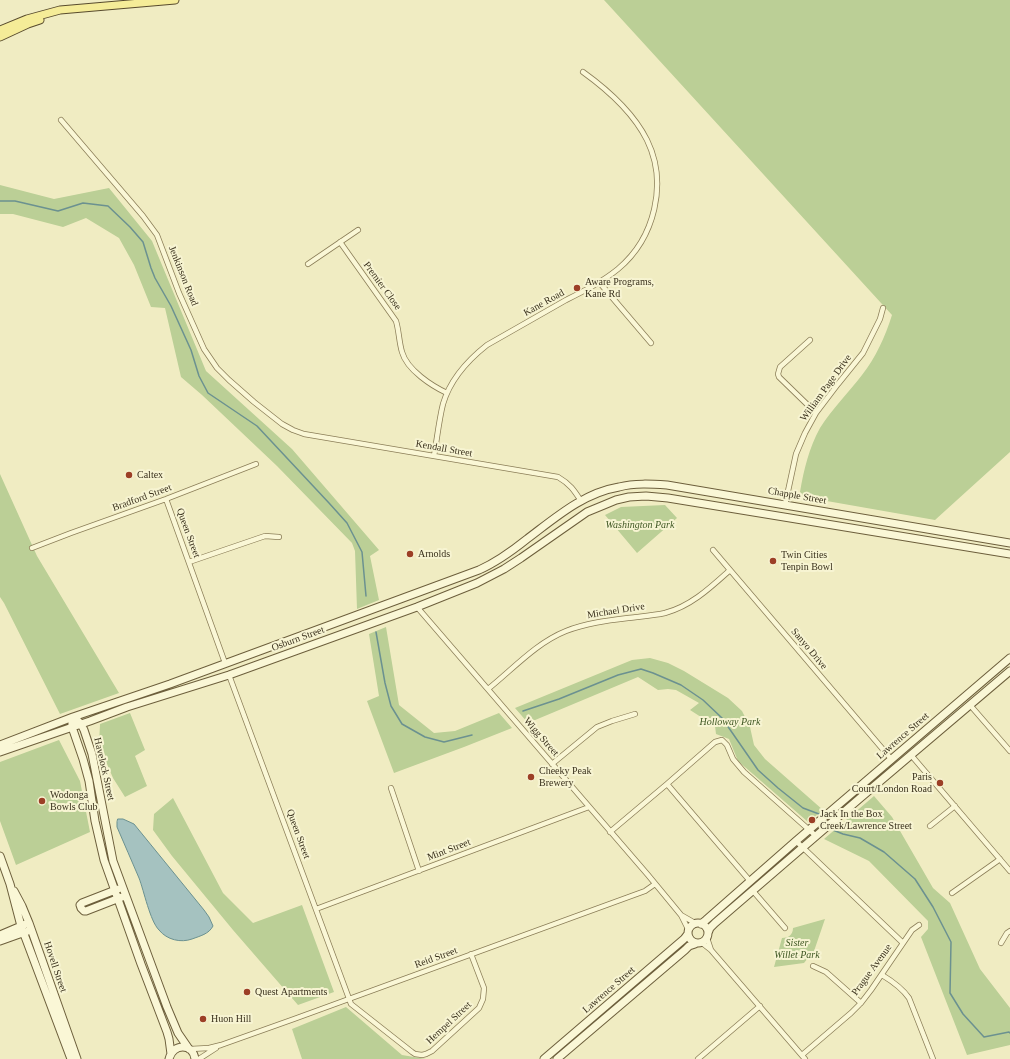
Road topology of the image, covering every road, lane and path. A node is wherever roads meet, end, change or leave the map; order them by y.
1 (175, 0) edge
2 (87, 8) junction
3 (0, 30) edge
4 (0, 37) edge
5 (583, 72) dead end
6 (61, 120) dead end
7 (358, 230) dead end
8 (340, 242) junction
9 (308, 264) dead end
10 (599, 282) junction
11 (883, 308) dead end
12 (810, 340) dead end
13 (651, 343) dead end
14 (447, 393) junction
15 (816, 413) junction
16 (293, 430) joint
17 (434, 456) junction
18 (256, 464) dead end
19 (166, 499) junction
20 (581, 501) junction
21 (785, 505) junction
22 (587, 512) junction
23 (784, 517) junction
24 (279, 537) dead end
25 (1010, 543) edge
26 (32, 548) dead end
27 (713, 550) dead end
28 (1010, 554) edge
29 (189, 562) junction
30 (730, 570) junction
31 (410, 595) junction
32 (417, 607) junction
33 (1010, 658) edge
34 (225, 663) junction
35 (1010, 671) edge
36 (229, 675) junction
37 (488, 690) junction
38 (970, 705) junction
39 (635, 714) dead end
40 (73, 717) junction
41 (81, 724) junction
42 (72, 727) junction
43 (0, 745) edge
44 (905, 748) junction
45 (1010, 751) edge
46 (0, 752) edge
47 (911, 755) junction
48 (892, 760) junction
49 (552, 764) junction
50 (897, 767) junction
51 (667, 784) junction
52 (391, 788) dead end
53 (589, 806) junction
54 (955, 806) junction
55 (930, 826) dead end
56 (810, 830) junction
57 (610, 832) junction
58 (816, 836) junction
59 (796, 841) junction
60 (803, 848) junction
61 (0, 856) edge
62 (1000, 859) junction
63 (419, 871) junction
64 (1010, 871) edge
65 (750, 881) junction
66 (10, 884) junction
67 (655, 884) junction
68 (122, 887) junction
69 (115, 890) junction
70 (753, 891) junction
71 (952, 893) dead end
72 (126, 895) junction
73 (118, 899) junction
74 (316, 909) junction
75 (682, 915) junction
76 (698, 923) junction
77 (919, 925) dead end
78 (30, 926) junction
79 (785, 928) dead end
80 (22, 929) junction
81 (1010, 931) edge
82 (688, 932) junction
83 (0, 935) edge
84 (703, 939) junction
85 (0, 941) edge
86 (903, 943) junction
87 (1001, 943) dead end
88 (471, 954) junction
89 (813, 966) dead end
90 (882, 974) junction
91 (624, 990) junction
92 (630, 997) junction
93 (349, 999) junction
94 (861, 1003) junction
95 (760, 1006) junction
96 (167, 1007) junction
97 (159, 1010) junction
98 (58, 1016) junction
99 (221, 1045) junction
100 (558, 1047) junction
101 (190, 1049) junction
102 (566, 1056) edge
103 (169, 1057) edge
104 (803, 1057) edge
105 (71, 1059) edge
106 (77, 1059) edge
107 (196, 1059) edge
108 (199, 1059) edge
109 (544, 1059) edge
110 (557, 1059) edge
111 (698, 1059) edge
112 (933, 1059) edge

1 - 2 main road
2 - 3 main road
2 - 4 main road
5 - 10 street, Kane Road
6 - 16 street, Jenkinson Road
7 - 8 street
8 - 9 street
8 - 14 street, Premier Close
10 - 13 street
10 - 14 street, Kane Road
11 - 15 street, William Page Drive
12 - 15 street
14 - 17 street, Kane Road
15 - 21 street, William Page Drive
16 - 17 street, Kendall Street
17 - 20 street, Kendall Street
18 - 19 street, Bradford Street
19 - 26 street, Bradford Street
19 - 29 street, Queen Street
20 - 21 street, Chapple Street
20 - 22 street
20 - 31 street, Osburn Street
21 - 23 street
21 - 25 street, Chapple Street
22 - 23 street
22 - 32 street, Osburn Street
23 - 28 street
24 - 29 street
27 - 30 street, Sanyo Drive
29 - 34 street, Queen Street
30 - 37 street, Michael Drive
30 - 48 street, Sanyo Drive
31 - 32 street
31 - 34 street, Osburn Street
32 - 36 street, Osburn Street
32 - 37 street, Wigg Street
33 - 44 street, Lawrence Street
34 - 36 street
34 - 40 street, Osburn Street
35 - 38 street, Lawrence Street
36 - 41 street, Osburn Street
36 - 74 street, Queen Street
37 - 49 street, Wigg Street
38 - 45 street
38 - 47 street, Lawrence Street
39 - 49 street
40 - 41 street, Havelock Street
40 - 42 street, Havelock Street
40 - 43 street, Osburn Street
41 - 42 street, Osburn Street
41 - 68 street, Havelock Street
42 - 46 street, Osburn Street
42 - 69 street, Havelock Street
44 - 47 street
44 - 48 street, Lawrence Street
47 - 50 street, Lawrence Street
47 - 54 street
48 - 50 street
48 - 56 street, Lawrence Street
49 - 53 street, Wigg Street
50 - 58 street, Lawrence Street
51 - 56 street
51 - 57 street
51 - 65 street
52 - 63 street
53 - 57 street, Wigg Street
53 - 63 street, Mint Street
54 - 55 street
54 - 62 street
56 - 58 street
56 - 59 street, Lawrence Street
57 - 67 street, Wigg Street
58 - 60 street, Lawrence Street
59 - 60 street
59 - 65 street, Lawrence Street
60 - 70 street, Lawrence Street
60 - 86 street
61 - 66 street, Hovell Street
62 - 64 street
62 - 71 street
63 - 74 street, Mint Street
65 - 76 street, Lawrence Street
66 - 78 street, Hovell Street
66 - 80 street, Hovell Street
67 - 75 street, Wigg Street
67 - 88 street, Reid Street
68 - 69 street
68 - 72 street, Havelock Street
69 - 73 street, Havelock Street
69 - 73 street
70 - 79 street
70 - 84 street, Lawrence Street
72 - 73 street
72 - 96 street, Havelock Street
73 - 97 street, Havelock Street
74 - 93 street, Queen Street
75 - 76 street, Wigg Street
75 - 82 street, Wigg Street
76 - 82 street
76 - 84 street
77 - 86 street, Prague Avenue
78 - 80 street
78 - 98 street, Hovell Street
80 - 83 street
80 - 85 street
80 - 98 street, Hovell Street
81 - 87 street
82 - 84 street
82 - 91 street, Lawrence Street
84 - 92 street, Lawrence Street
84 - 95 street
86 - 90 street, Prague Avenue
88 - 93 street, Reid Street
88 - 93 street, Hempel Street
89 - 94 street
90 - 94 street, Prague Avenue
90 - 112 street
91 - 92 street
91 - 100 street, Lawrence Street
92 - 102 street, Lawrence Street
93 - 99 street, Reid Street
94 - 104 street, Prague Avenue
95 - 104 street
95 - 111 street
96 - 97 street
96 - 101 street, Havelock Street
97 - 103 street, Havelock Street
98 - 105 street, Hovell Street
98 - 106 street, Hovell Street
99 - 101 street, Reid Street
99 - 108 street, Reid Street
100 - 102 street
100 - 109 street, Lawrence Street
101 - 103 street
101 - 107 street, Havelock Street
102 - 110 street, Lawrence Street

